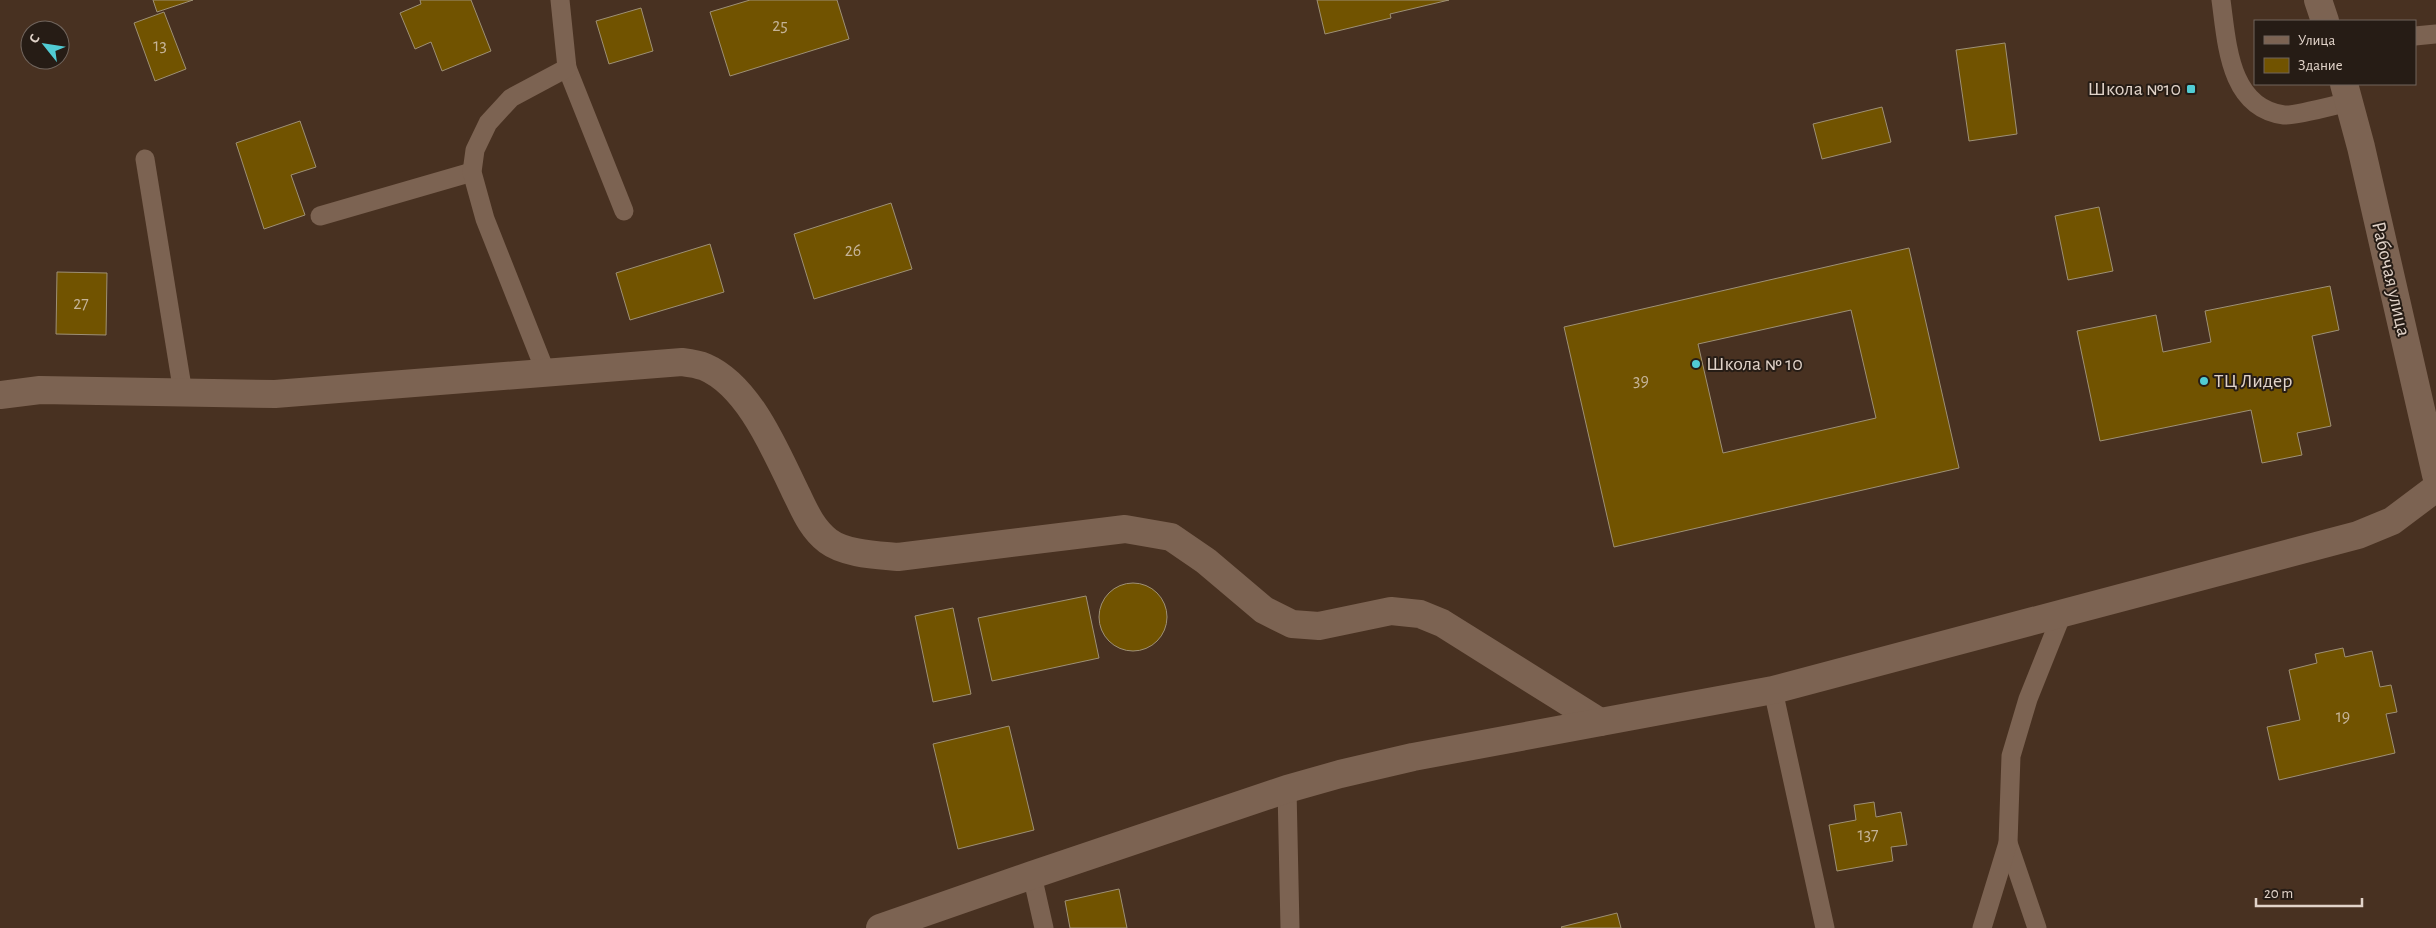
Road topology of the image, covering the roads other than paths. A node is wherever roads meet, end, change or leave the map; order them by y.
1 (560, 0) edge
2 (2220, 0) edge
3 (2318, 0) edge
4 (2325, 20) edge
5 (2436, 34) edge
6 (2416, 36) edge
7 (567, 68) junction
8 (2346, 93) edge
9 (145, 159) dead end
10 (472, 172) junction
11 (624, 211) dead end
12 (320, 216) dead end
13 (546, 373) junction
14 (183, 393) junction
15 (0, 395) edge
16 (2436, 475) edge
17 (2436, 488) edge
18 (2062, 614) junction
19 (1773, 690) junction
20 (1600, 722) junction
21 (1288, 789) junction
22 (2008, 843) junction
23 (1032, 875) junction
24 (880, 928) edge
25 (1044, 928) edge
26 (1290, 928) edge
27 (1825, 928) edge
28 (1982, 928) edge
29 (2037, 928) edge

1 - 7 lane
2 - 8 lane
3 - 4 street
5 - 6 lane
7 - 10 lane
7 - 11 lane
8 - 16 street, Рабочая улица
9 - 14 lane
10 - 12 lane
10 - 13 lane
13 - 14 street
13 - 20 street
14 - 15 street
17 - 18 street
18 - 19 street
18 - 22 lane
19 - 20 street
19 - 27 lane
20 - 21 street
21 - 23 street
21 - 26 lane
22 - 28 lane
22 - 29 lane
23 - 24 street
23 - 25 lane

